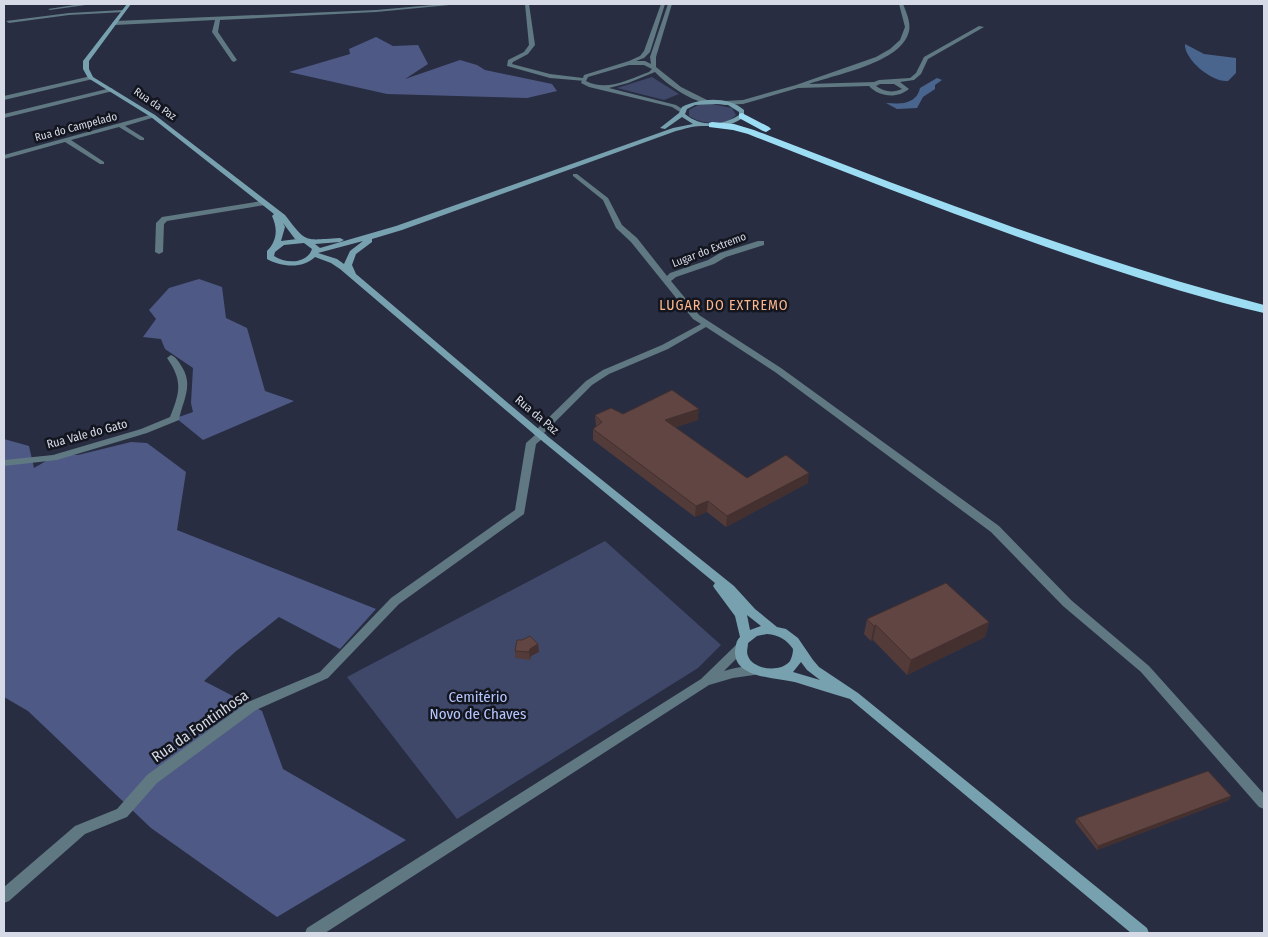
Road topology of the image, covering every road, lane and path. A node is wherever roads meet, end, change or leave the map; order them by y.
1 (11, 4) edge
2 (91, 4) edge
3 (129, 4) edge
4 (458, 4) edge
5 (527, 4) edge
6 (663, 4) edge
7 (670, 4) edge
8 (901, 4) edge
9 (4, 5) edge
10 (336, 5) edge
11 (293, 9) dead end
12 (45, 10) dead end
13 (123, 11) junction
14 (29, 12) dead end
15 (328, 13) junction
16 (289, 15) junction
17 (4, 16) edge
18 (218, 18) junction
19 (10, 21) dead end
20 (115, 23) junction
21 (981, 27) dead end
22 (519, 57) junction
23 (234, 60) dead end
24 (624, 64) junction
25 (654, 68) junction
26 (590, 74) junction
27 (92, 78) junction
28 (582, 80) junction
29 (908, 80) junction
30 (890, 82) junction
31 (875, 84) junction
32 (593, 86) junction
33 (798, 86) junction
34 (905, 87) junction
35 (111, 90) junction
36 (4, 98) edge
37 (756, 99) junction
38 (707, 102) junction
39 (724, 103) junction
40 (682, 113) junction
41 (742, 114) junction
42 (4, 116) edge
43 (153, 116) junction
44 (707, 124) junction
45 (120, 125) junction
46 (142, 138) dead end
47 (66, 140) junction
48 (4, 157) edge
49 (102, 163) dead end
50 (575, 175) dead end
51 (262, 203) junction
52 (272, 211) junction
53 (386, 232) junction
54 (308, 242) junction
55 (761, 243) dead end
56 (276, 246) junction
57 (159, 252) dead end
58 (315, 253) junction
59 (302, 261) junction
60 (352, 275) junction
61 (666, 281) junction
62 (1264, 298) edge
63 (1264, 309) edge
64 (706, 324) junction
65 (171, 358) dead end
66 (540, 434) junction
67 (4, 463) edge
68 (708, 571) junction
69 (774, 630) junction
70 (743, 642) junction
71 (799, 650) junction
72 (757, 671) junction
73 (776, 674) junction
74 (705, 682) junction
75 (854, 696) junction
76 (1264, 803) edge
77 (4, 896) edge
78 (312, 933) edge
79 (1142, 933) edge

1 - 9 street
2 - 12 street
3 - 13 main road
4 - 15 street
5 - 22 street
6 - 24 street
7 - 25 street
8 - 33 street
10 - 15 street
11 - 16 street
13 - 19 street
13 - 20 main road
14 - 17 street
15 - 16 street
16 - 18 street
18 - 20 street
18 - 23 street
20 - 27 main road
21 - 29 street
22 - 26 street
22 - 28 street
24 - 25 street
24 - 26 street
25 - 32 street
25 - 38 street
26 - 28 street
27 - 35 main road, Rua da Paz
27 - 36 street
28 - 32 street
29 - 30 street
29 - 34 street
30 - 31 street
30 - 34 street
31 - 33 street
31 - 34 street
32 - 40 street
33 - 37 street
35 - 42 street
35 - 43 main road, Rua da Paz
37 - 39 street
37 - 41 street
38 - 39 main road
38 - 40 main road
39 - 41 main road
40 - 44 main road
40 - 54 main road
41 - 44 main road
41 - 62 highway
43 - 45 street, Rua do Campelado
43 - 51 main road, Rua da Paz
44 - 53 main road
44 - 63 highway
45 - 46 street
45 - 47 street, Rua do Campelado
47 - 48 street, Rua do Campelado
47 - 49 street
50 - 61 street
51 - 52 main road, Rua da Paz
51 - 57 street
52 - 54 main road, Rua da Paz
52 - 56 main road
53 - 58 main road
53 - 60 main road
54 - 56 main road
54 - 58 main road, Rua da Paz
55 - 61 street, Lugar do Extremo
56 - 59 main road
58 - 59 main road
58 - 60 main road
59 - 60 main road
60 - 66 main road, Rua da Paz
61 - 64 street
64 - 66 street, Rua da Fontinhosa
64 - 76 street
65 - 67 street, Rua Vale do Gato
66 - 68 main road, Rua da Paz
66 - 77 street, Rua da Fontinhosa
68 - 69 main road
68 - 70 main road
69 - 70 main road
69 - 71 main road
70 - 72 main road
70 - 74 street
71 - 73 main road
71 - 75 main road
72 - 73 main road
72 - 74 street
73 - 75 main road
74 - 78 street
75 - 79 main road

